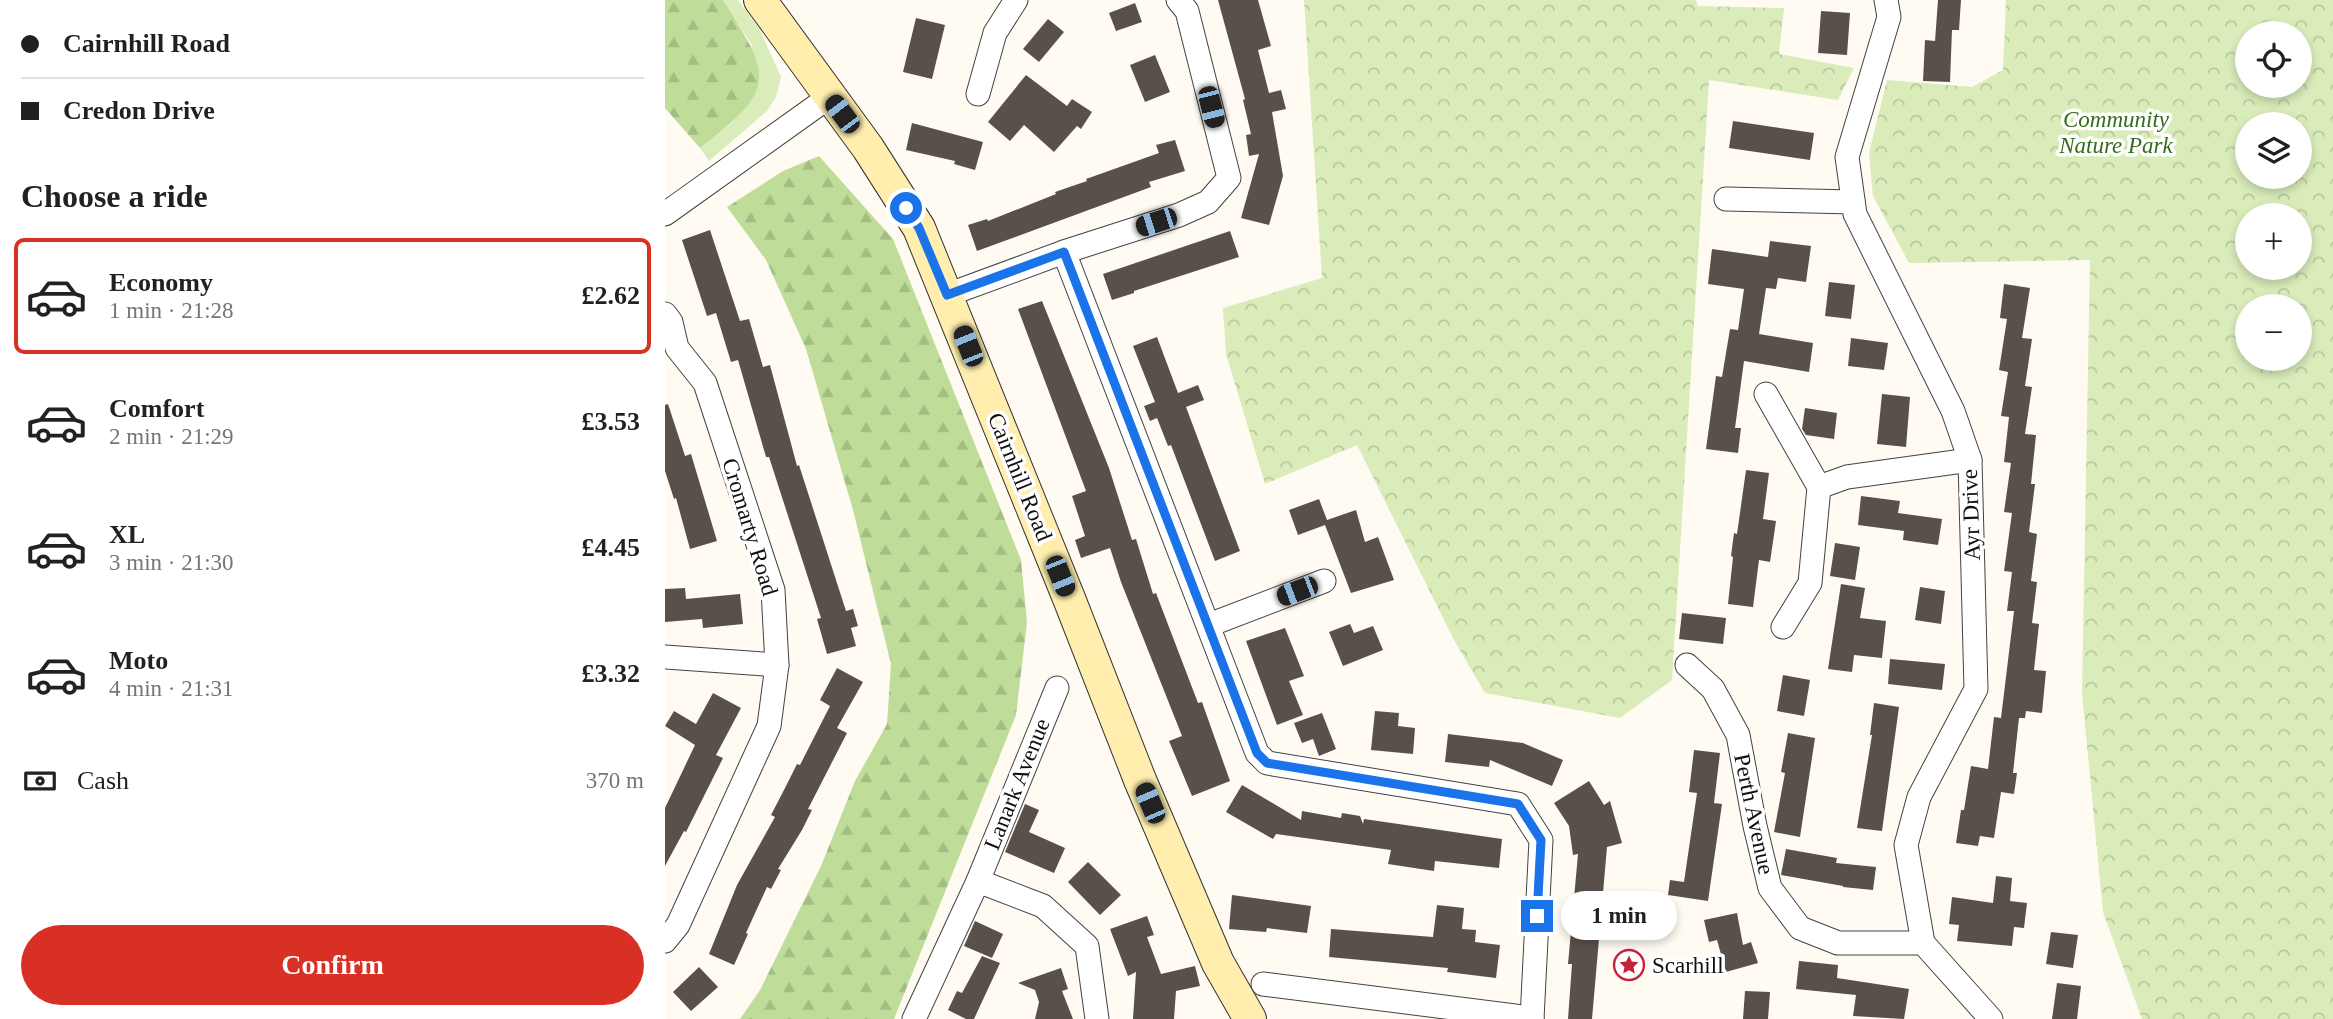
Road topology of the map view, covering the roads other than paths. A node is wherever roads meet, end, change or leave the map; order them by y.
1 (760, 0) edge
2 (1016, 0) edge
3 (1178, 0) edge
4 (1886, 0) edge
5 (978, 94) dead end
6 (829, 97) junction
7 (1725, 200) dead end
8 (1853, 202) junction
9 (665, 214) edge
10 (1064, 252) junction
11 (947, 295) junction
12 (665, 314) edge
13 (671, 357) edge
14 (1766, 394) dead end
15 (1970, 460) junction
16 (1819, 487) junction
17 (1324, 581) dead end
18 (1209, 625) junction
19 (1783, 627) dead end
20 (665, 657) edge
21 (777, 665) junction
22 (1687, 665) dead end
23 (1057, 688) dead end
24 (978, 881) junction
25 (665, 941) edge
26 (1923, 943) junction
27 (1263, 984) dead end
28 (914, 1019) edge
29 (1097, 1019) edge
30 (1250, 1019) edge
31 (1532, 1019) edge
32 (1991, 1019) edge

1 - 6 main road, Cairnhill Road
2 - 5 street
3 - 10 street
4 - 8 street, Ayr Drive
6 - 9 street
6 - 11 main road, Cairnhill Road
7 - 8 street
8 - 15 street, Ayr Drive
10 - 11 street
10 - 18 street
11 - 30 main road, Cairnhill Road
12 - 13 street, Cromarty Road
13 - 21 street, Cromarty Road
14 - 16 street
15 - 16 street
15 - 26 street, Ayr Drive
16 - 19 street
17 - 18 street
18 - 31 street
20 - 21 street
21 - 25 street, Cromarty Road
22 - 26 street, Perth Avenue
23 - 24 street, Lanark Avenue
24 - 28 street, Lanark Avenue
24 - 29 street, Lanark Avenue
26 - 32 street
27 - 31 street

